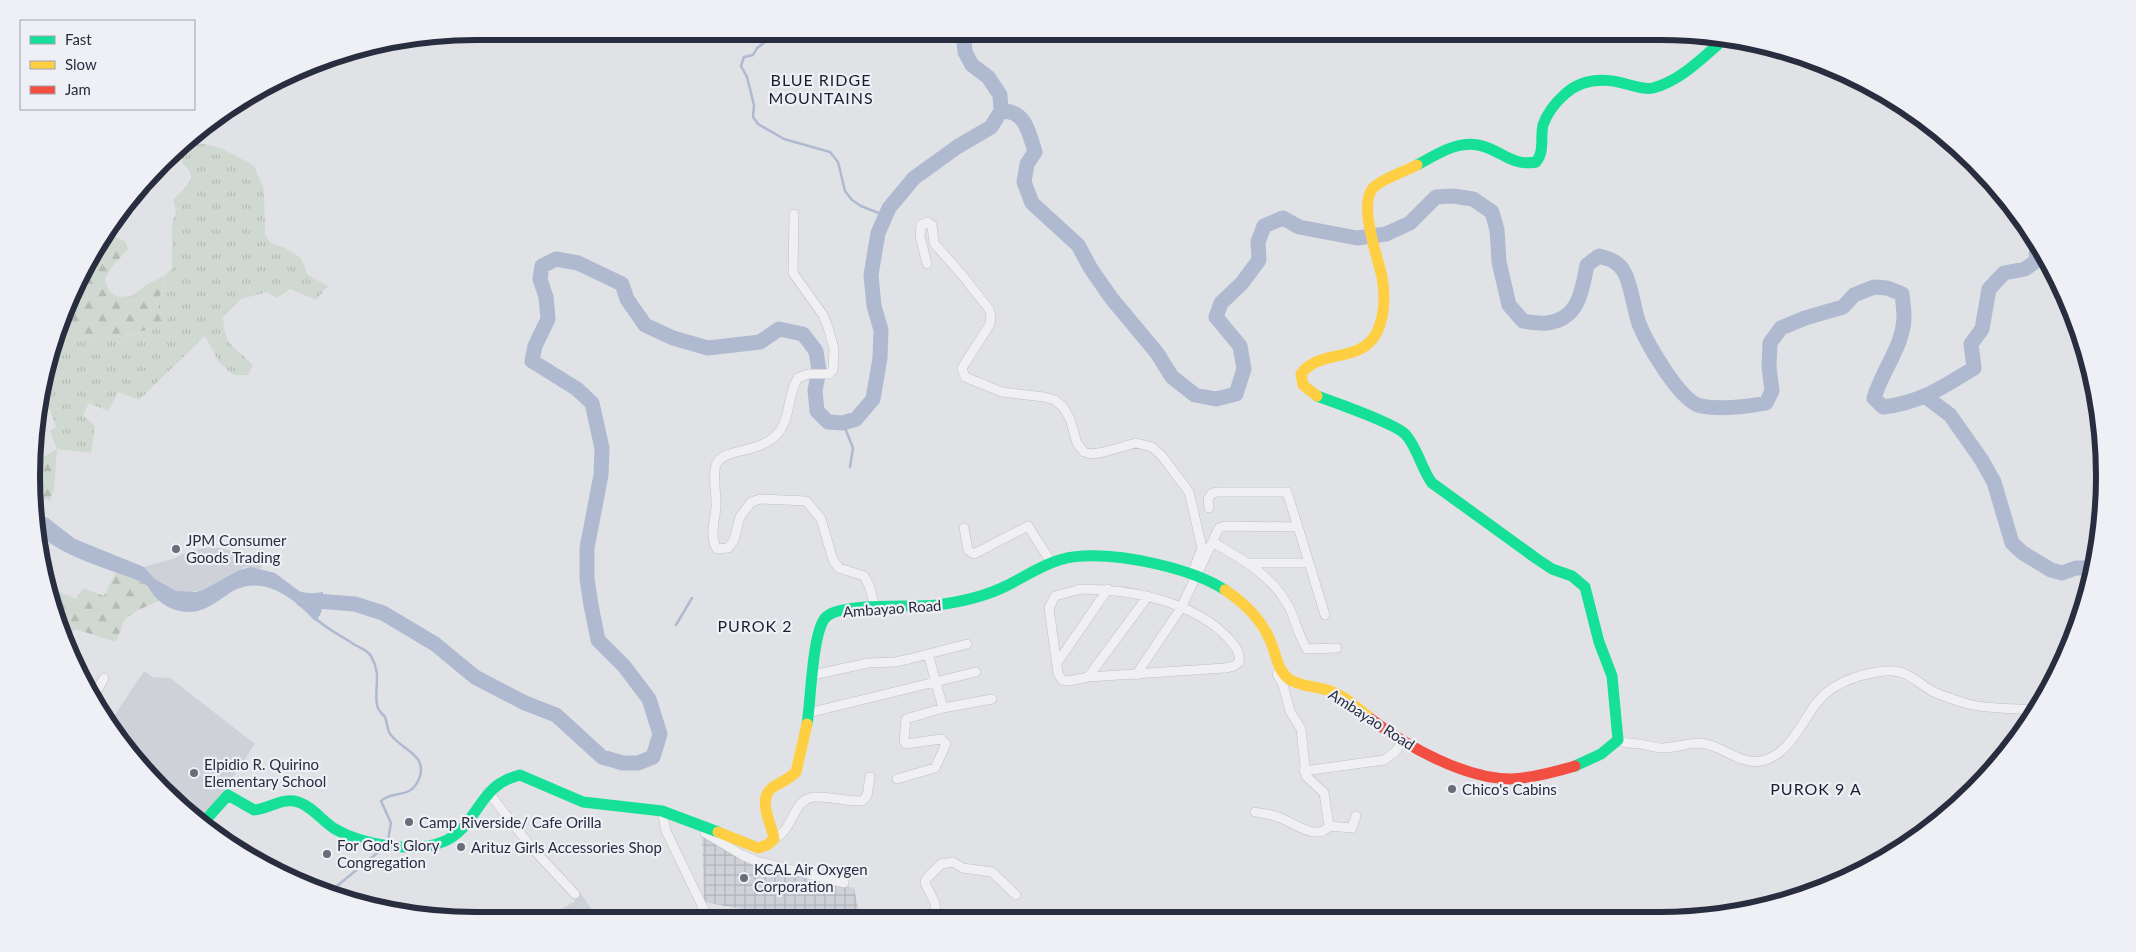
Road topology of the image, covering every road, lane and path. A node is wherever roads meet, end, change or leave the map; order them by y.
1 (1719, 44) edge
2 (794, 214) dead end
3 (927, 264) dead end
4 (1209, 508) dead end
5 (1298, 527) junction
6 (964, 528) dead end
7 (1214, 544) junction
8 (1050, 562) junction
9 (1250, 563) junction
10 (1309, 563) junction
11 (1194, 574) junction
12 (1108, 588) junction
13 (1148, 596) junction
14 (875, 607) junction
15 (1181, 608) junction
16 (1325, 614) dead end
17 (967, 644) dead end
18 (1337, 648) dead end
19 (928, 654) junction
20 (1057, 662) junction
21 (976, 672) dead end
22 (1277, 674) dead end
23 (813, 675) junction
24 (1136, 675) junction
25 (1088, 677) junction
26 (104, 678) dead end
27 (936, 681) junction
28 (97, 691) edge
29 (992, 699) dead end
30 (943, 708) junction
31 (2028, 710) edge
32 (808, 713) junction
33 (1618, 740) junction
34 (1402, 742) junction
35 (1304, 771) junction
36 (870, 777) dead end
37 (897, 779) dead end
38 (488, 792) junction
39 (662, 812) junction
40 (1255, 812) dead end
41 (1356, 816) dead end
42 (207, 819) edge
43 (698, 824) junction
44 (1329, 826) junction
45 (774, 839) junction
46 (844, 884) dead end
47 (575, 894) dead end
48 (1016, 895) dead end
49 (706, 912) edge
50 (936, 912) edge

1 - 33 street
2 - 14 street
3 - 11 street
4 - 5 street
5 - 7 street
5 - 10 street
6 - 8 street
7 - 9 street
7 - 11 street
8 - 11 street, Ambayao Road
8 - 14 street, Ambayao Road
9 - 10 street
9 - 18 street
10 - 16 street
11 - 15 street
11 - 34 street, Ambayao Road
12 - 13 street
12 - 20 street
12 - 20 street
13 - 15 street
13 - 25 street
14 - 23 street, Ambayao Road
15 - 24 street
15 - 24 street
17 - 19 street
19 - 23 street
19 - 27 street
20 - 25 street
21 - 27 street
22 - 35 street
23 - 32 street, Ambayao Road
24 - 25 street
26 - 28 street
27 - 30 street
27 - 32 street
29 - 30 street
30 - 37 street
31 - 33 street
32 - 45 street, Ambayao Road
33 - 34 street, Ambayao Road
34 - 35 street
35 - 44 street
36 - 45 street
38 - 39 street
38 - 42 street
38 - 47 street
39 - 43 street
39 - 49 street
40 - 44 street
41 - 44 street
43 - 45 street
43 - 46 street
48 - 50 street

